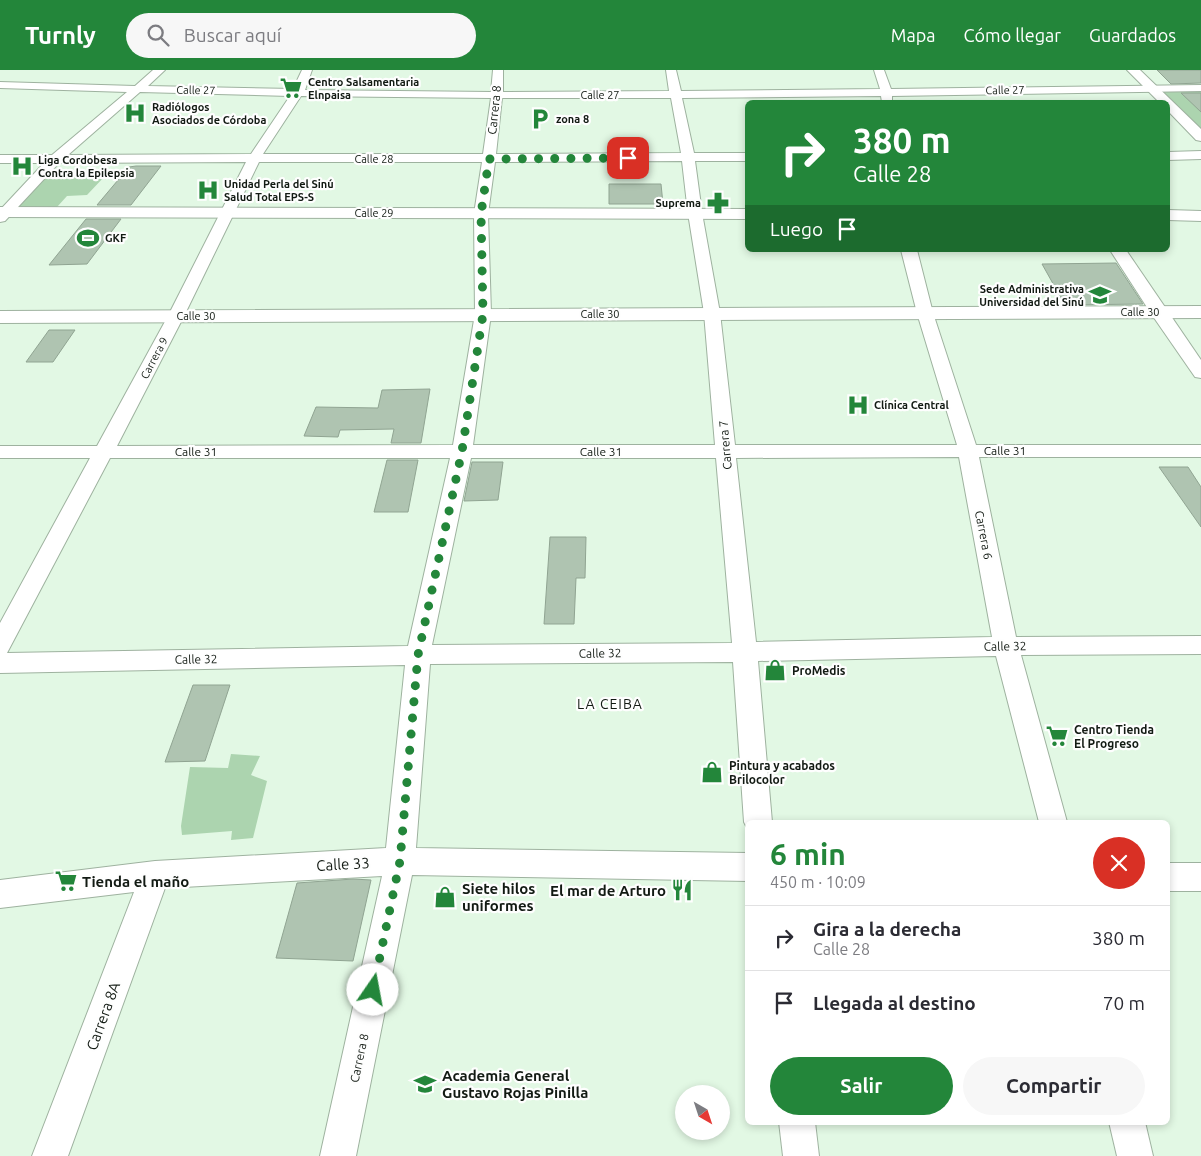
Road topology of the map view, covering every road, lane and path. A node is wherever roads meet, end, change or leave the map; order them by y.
1 (160, 70) edge
2 (307, 70) edge
3 (498, 70) edge
4 (672, 70) edge
5 (879, 70) edge
6 (1133, 70) edge
7 (1005, 77) dead end
8 (0, 85) edge
9 (1151, 88) junction
10 (1201, 88) edge
11 (139, 89) junction
12 (1013, 90) junction
13 (298, 92) junction
14 (497, 95) junction
15 (676, 95) junction
16 (887, 97) edge
17 (1020, 100) edge
18 (1163, 100) edge
19 (1170, 107) edge
20 (1201, 137) edge
21 (1170, 156) edge
22 (1201, 156) edge
23 (688, 157) junction
24 (745, 157) edge
25 (254, 159) junction
26 (489, 159) junction
27 (0, 160) edge
28 (53, 161) junction
29 (226, 212) junction
30 (695, 213) junction
31 (2, 214) edge
32 (481, 214) junction
33 (745, 214) edge
34 (1170, 215) edge
35 (1201, 216) edge
36 (910, 252) edge
37 (1119, 252) edge
38 (1158, 312) junction
39 (1201, 312) edge
40 (925, 313) junction
41 (483, 314) junction
42 (712, 314) junction
43 (176, 316) junction
44 (0, 317) edge
45 (1201, 373) edge
46 (968, 450) junction
47 (462, 451) junction
48 (726, 451) junction
49 (1201, 451) edge
50 (0, 452) edge
51 (104, 452) junction
52 (1201, 645) edge
53 (0, 646) edge
54 (1006, 646) junction
55 (745, 652) junction
56 (418, 655) junction
57 (0, 663) edge
58 (758, 820) edge
59 (1052, 820) edge
60 (400, 861) junction
61 (745, 867) edge
62 (155, 875) junction
63 (1170, 878) edge
64 (1201, 878) edge
65 (0, 894) edge
66 (797, 1125) edge
67 (1127, 1125) edge
68 (50, 1156) edge
69 (338, 1156) edge
70 (801, 1156) edge
71 (1135, 1156) edge

1 - 11 street
2 - 13 street, Carrera 9
3 - 14 street, Carrera 8
4 - 15 street, Carrera 7
5 - 16 street
6 - 9 street
7 - 12 street
8 - 11 street, Calle 27
9 - 10 street, Calle 27
9 - 12 street, Calle 27
9 - 18 street
11 - 13 street, Calle 27
11 - 28 street
12 - 16 street, Calle 27
12 - 17 street
13 - 14 street, Calle 27
13 - 25 street, Carrera 9
14 - 15 street, Calle 27
14 - 26 street, Carrera 8
15 - 16 street, Calle 27
15 - 23 street, Carrera 7
19 - 20 street
21 - 22 street
23 - 24 street, Calle 28
23 - 26 street, Calle 28
23 - 30 street, Carrera 7
25 - 26 street, Calle 28
25 - 28 street, Calle 28
25 - 29 street, Carrera 9
26 - 32 street, Carrera 8
27 - 28 street, Calle 28
28 - 31 street
29 - 31 street, Calle 29
29 - 32 street, Calle 29
29 - 43 street, Carrera 9
30 - 32 street, Calle 29
30 - 33 street, Calle 29
30 - 42 street, Carrera 7
32 - 41 street, Carrera 8
34 - 35 street
36 - 40 street, Carrera 6
37 - 38 street
38 - 39 street, Calle 30
38 - 40 street, Calle 30
38 - 45 street
40 - 42 street, Calle 30
40 - 46 street, Carrera 6
41 - 42 street, Calle 30
41 - 43 street, Calle 30
41 - 47 street, Carrera 8
42 - 48 street, Carrera 7
43 - 44 street, Calle 30
43 - 51 street, Carrera 9
46 - 48 street, Calle 31
46 - 49 street, Calle 31
46 - 54 street, Carrera 6
47 - 48 street, Calle 31
47 - 51 street, Calle 31
47 - 56 street, Carrera 8
48 - 55 street, Carrera 7
50 - 51 street, Calle 31
51 - 53 street, Carrera 9
52 - 54 street, Calle 32
54 - 55 street, Calle 32
54 - 59 street, Carrera 6
55 - 56 street, Calle 32
55 - 58 street, Carrera 7
56 - 57 street, Calle 32
56 - 60 street, Carrera 8
60 - 61 street, Calle 33
60 - 62 street, Calle 33
60 - 69 street, Carrera 8
62 - 65 street, Calle 33
62 - 68 street, Carrera 8A
63 - 64 street
66 - 70 street
67 - 71 street

